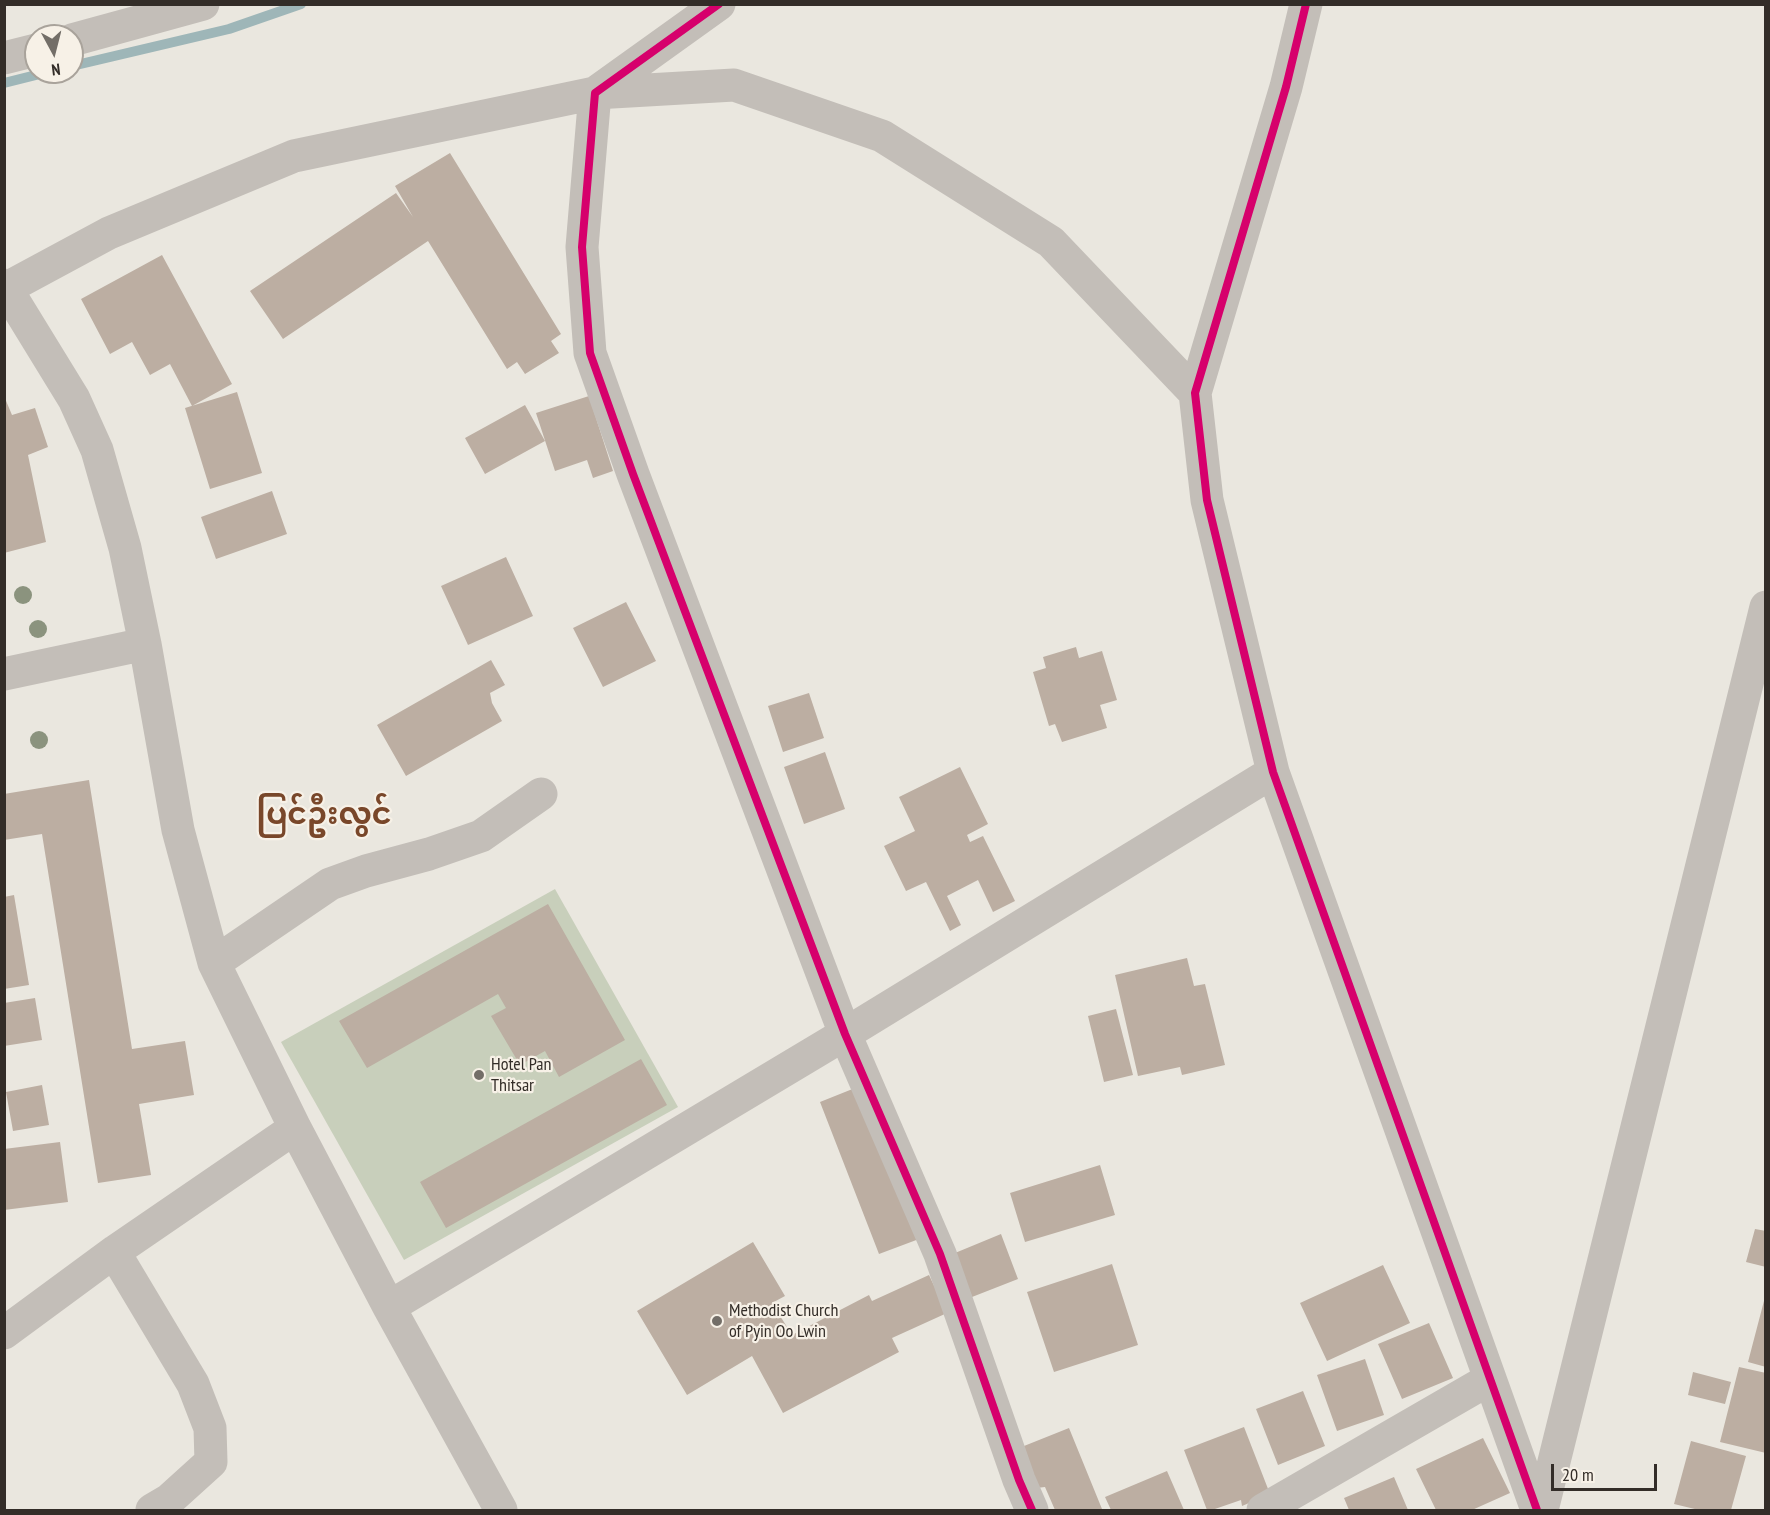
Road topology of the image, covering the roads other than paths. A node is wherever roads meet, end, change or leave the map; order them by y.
1 (203, 4) edge
2 (719, 4) edge
3 (1306, 4) edge
4 (84, 37) edge
5 (24, 53) edge
6 (4, 58) edge
7 (595, 93) junction
8 (6, 286) edge
9 (1195, 393) junction
10 (1766, 607) edge
11 (145, 644) junction
12 (4, 674) edge
13 (1273, 772) junction
14 (541, 794) dead end
15 (214, 963) junction
16 (844, 1034) junction
17 (295, 1128) junction
18 (114, 1252) junction
19 (390, 1307) junction
20 (4, 1333) edge
21 (1490, 1379) junction
22 (152, 1510) edge
23 (501, 1510) edge
24 (1032, 1510) edge
25 (1263, 1510) edge
26 (1539, 1510) edge

1 - 4 street
2 - 7 street
3 - 9 street
5 - 6 street
7 - 8 street
7 - 9 street
7 - 16 street
8 - 11 street
9 - 13 street
10 - 26 street
11 - 12 street
11 - 15 street
13 - 16 street
13 - 21 street
14 - 15 street
15 - 17 street
16 - 19 street
16 - 24 street
17 - 18 street
17 - 19 street
18 - 20 street
18 - 22 street
19 - 23 street
21 - 25 street
21 - 26 street

